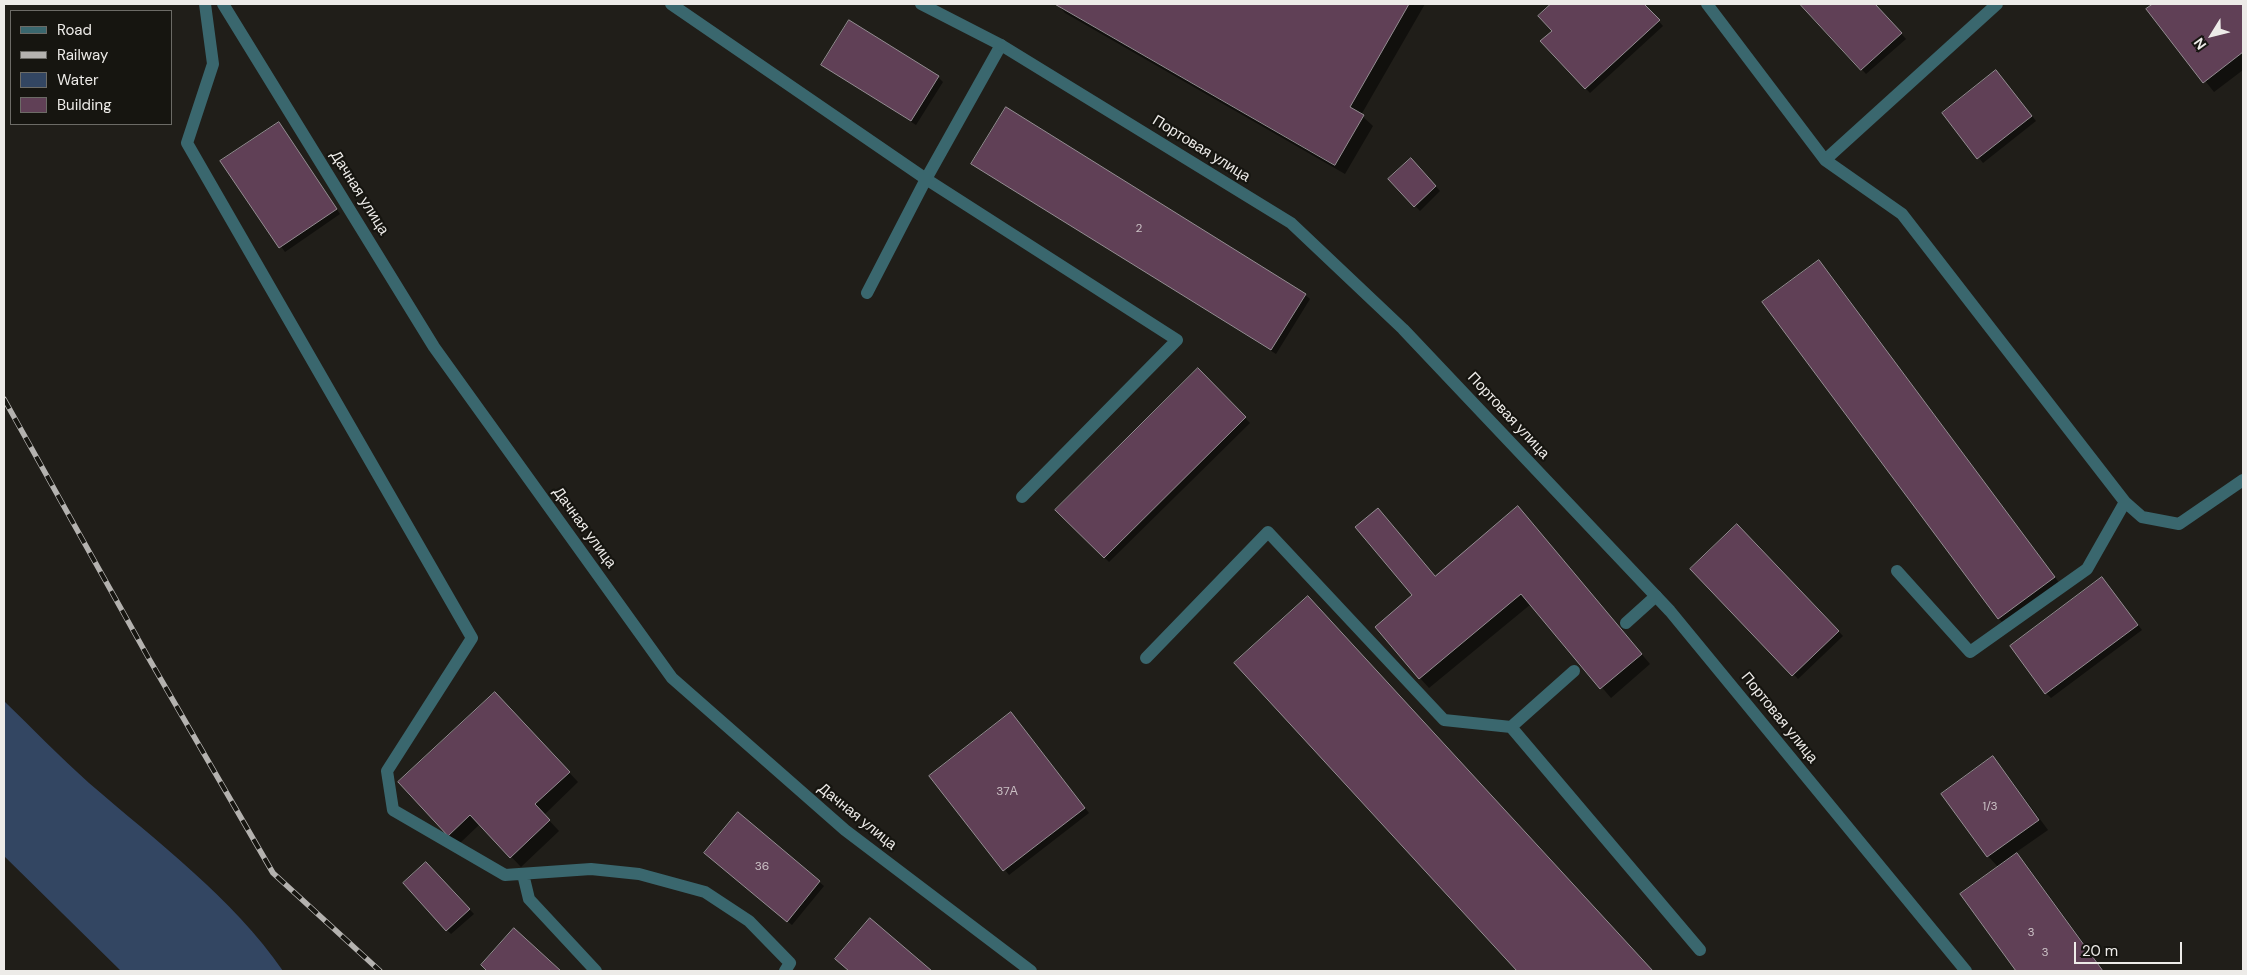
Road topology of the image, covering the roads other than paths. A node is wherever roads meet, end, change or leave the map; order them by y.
1 (205, 4) edge
2 (223, 4) edge
3 (671, 4) edge
4 (921, 4) edge
5 (1708, 4) edge
6 (1997, 4) edge
7 (1001, 45) junction
8 (1824, 160) junction
9 (926, 179) junction
10 (867, 293) dead end
11 (2243, 480) edge
12 (1022, 497) dead end
13 (2125, 502) junction
14 (1898, 570) dead end
15 (1656, 596) junction
16 (1626, 623) dead end
17 (1146, 658) dead end
18 (1574, 671) dead end
19 (1511, 727) junction
20 (523, 874) junction
21 (1700, 950) dead end
22 (596, 971) edge
23 (785, 971) edge
24 (1031, 971) edge
25 (1966, 971) edge

1 - 20 street
2 - 24 street, Дачная улица
3 - 9 street
4 - 7 street, Портовая улица
5 - 8 street
6 - 8 street
7 - 9 street
7 - 15 street, Портовая улица
8 - 13 street
9 - 10 street
9 - 12 street
11 - 13 street
13 - 14 street
15 - 16 street
15 - 25 street, Портовая улица
17 - 19 street
18 - 19 street
19 - 21 street
20 - 22 street
20 - 23 street

